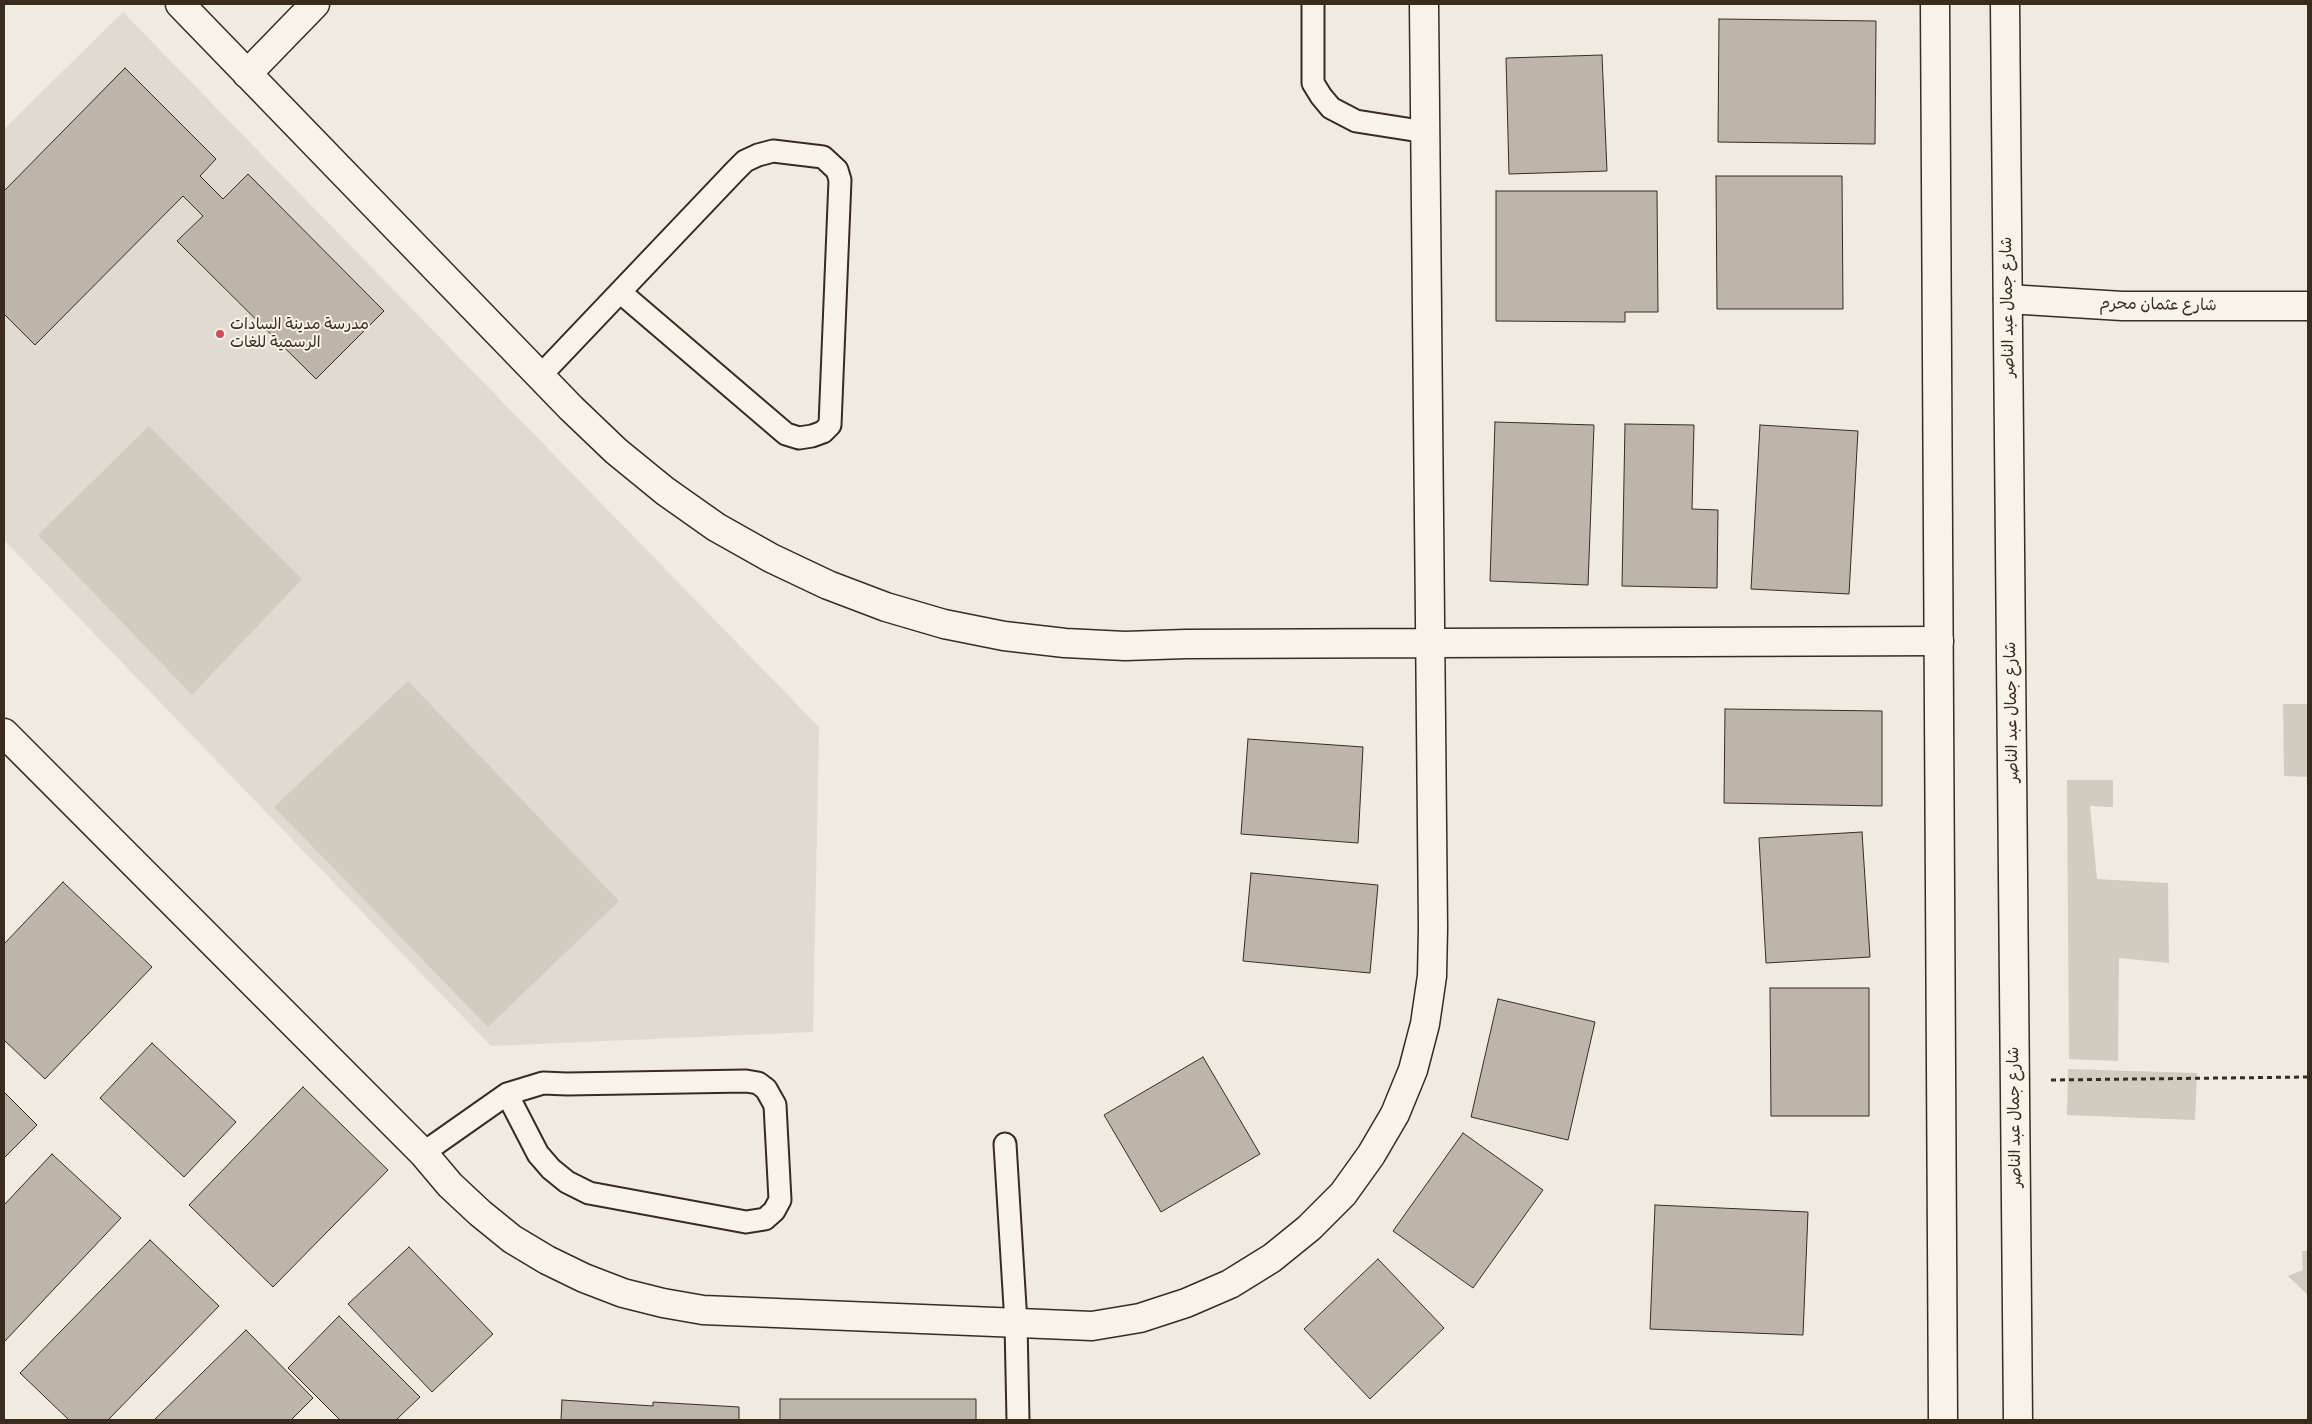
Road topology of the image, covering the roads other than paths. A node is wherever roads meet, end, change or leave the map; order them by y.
1 (180, 4) edge
2 (315, 4) edge
3 (1313, 4) edge
4 (1424, 4) edge
5 (1935, 4) edge
6 (2006, 4) edge
7 (247, 74) junction
8 (1426, 132) junction
9 (620, 292) junction
10 (2008, 298) junction
11 (2308, 306) edge
12 (540, 376) junction
13 (1939, 641) junction
14 (1430, 643) junction
15 (4, 733) edge
16 (507, 1094) junction
17 (1005, 1144) dead end
18 (423, 1153) junction
19 (1016, 1323) junction
20 (1018, 1420) edge
21 (1943, 1420) edge
22 (2018, 1420) edge

1 - 7 street
2 - 7 street
3 - 8 lane
4 - 8 street
5 - 13 street
6 - 10 street, شارع جمال عبد الناصر
7 - 12 street
8 - 14 street
9 - 9 lane
9 - 12 lane
10 - 11 street, شارع عثمان محرم
10 - 22 street, شارع جمال عبد الناصر
12 - 14 street
13 - 14 street
13 - 21 street
14 - 19 street
15 - 18 street
16 - 16 lane
16 - 18 lane
17 - 19 lane
18 - 19 street
19 - 20 lane

